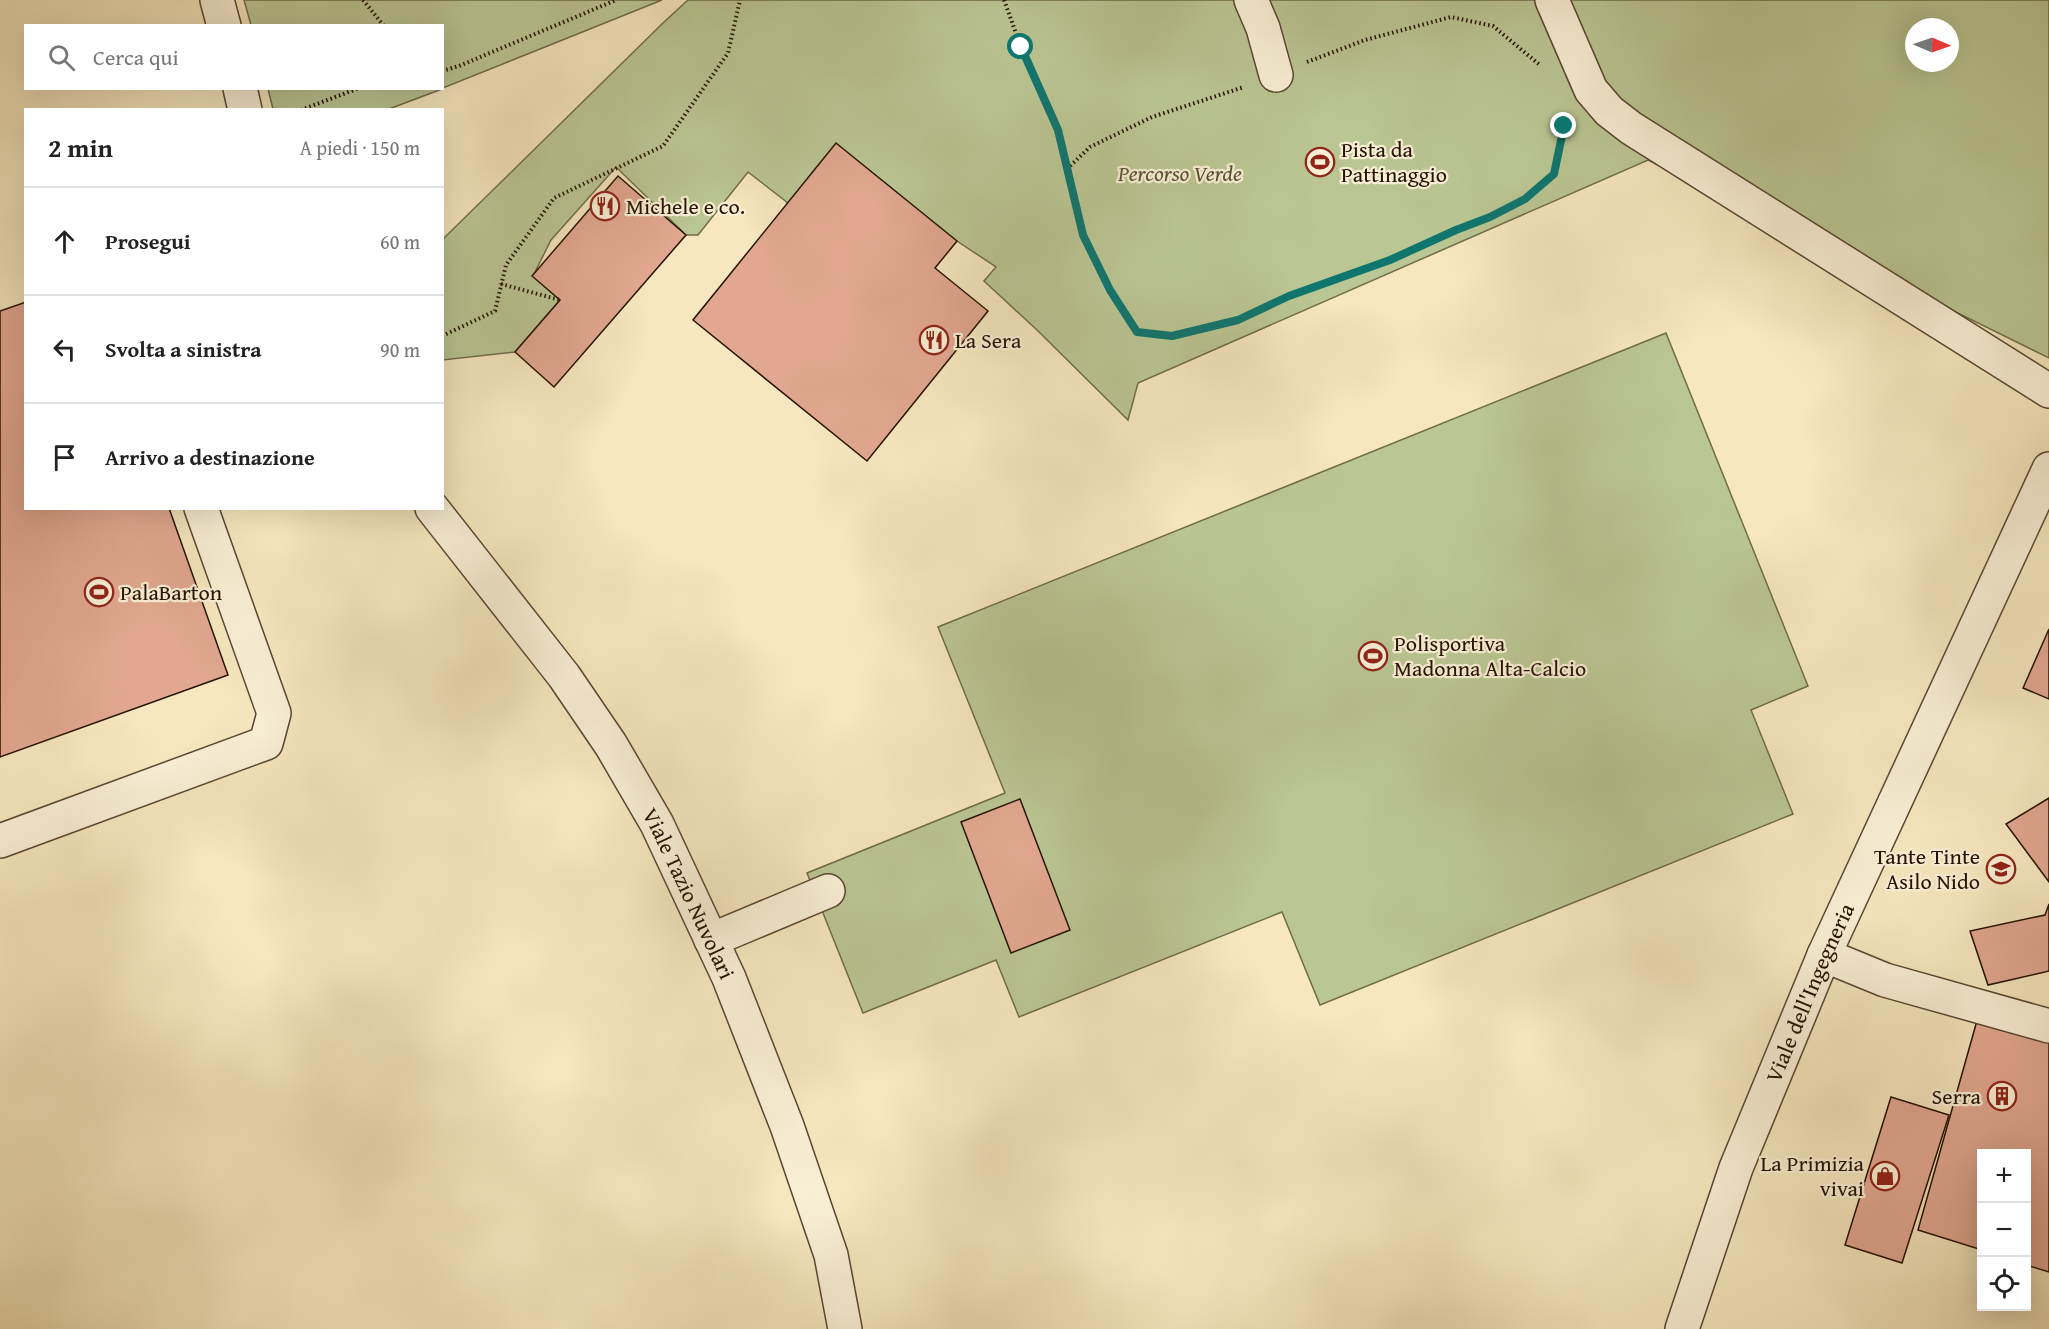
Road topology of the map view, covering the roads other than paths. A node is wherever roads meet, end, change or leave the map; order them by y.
1 (217, 0) edge
2 (1251, 0) edge
3 (1552, 0) edge
4 (223, 24) edge
5 (1276, 75) road end
6 (240, 90) edge
7 (245, 108) edge
8 (2049, 391) edge
9 (2049, 469) edge
10 (202, 510) edge
11 (434, 510) edge
12 (0, 841) edge
13 (828, 891) dead end
14 (711, 940) junction
15 (1824, 955) junction
16 (2049, 1026) edge
17 (845, 1329) edge
18 (1682, 1329) edge

1 - 4 street
2 - 5 street
3 - 8 street
6 - 7 street
9 - 15 street, Viale dell'Ingegneria
10 - 12 street
11 - 14 street, Viale Tazio Nuvolari
13 - 14 street
14 - 17 street, Viale Tazio Nuvolari
15 - 16 street
15 - 18 street, Viale dell'Ingegneria

